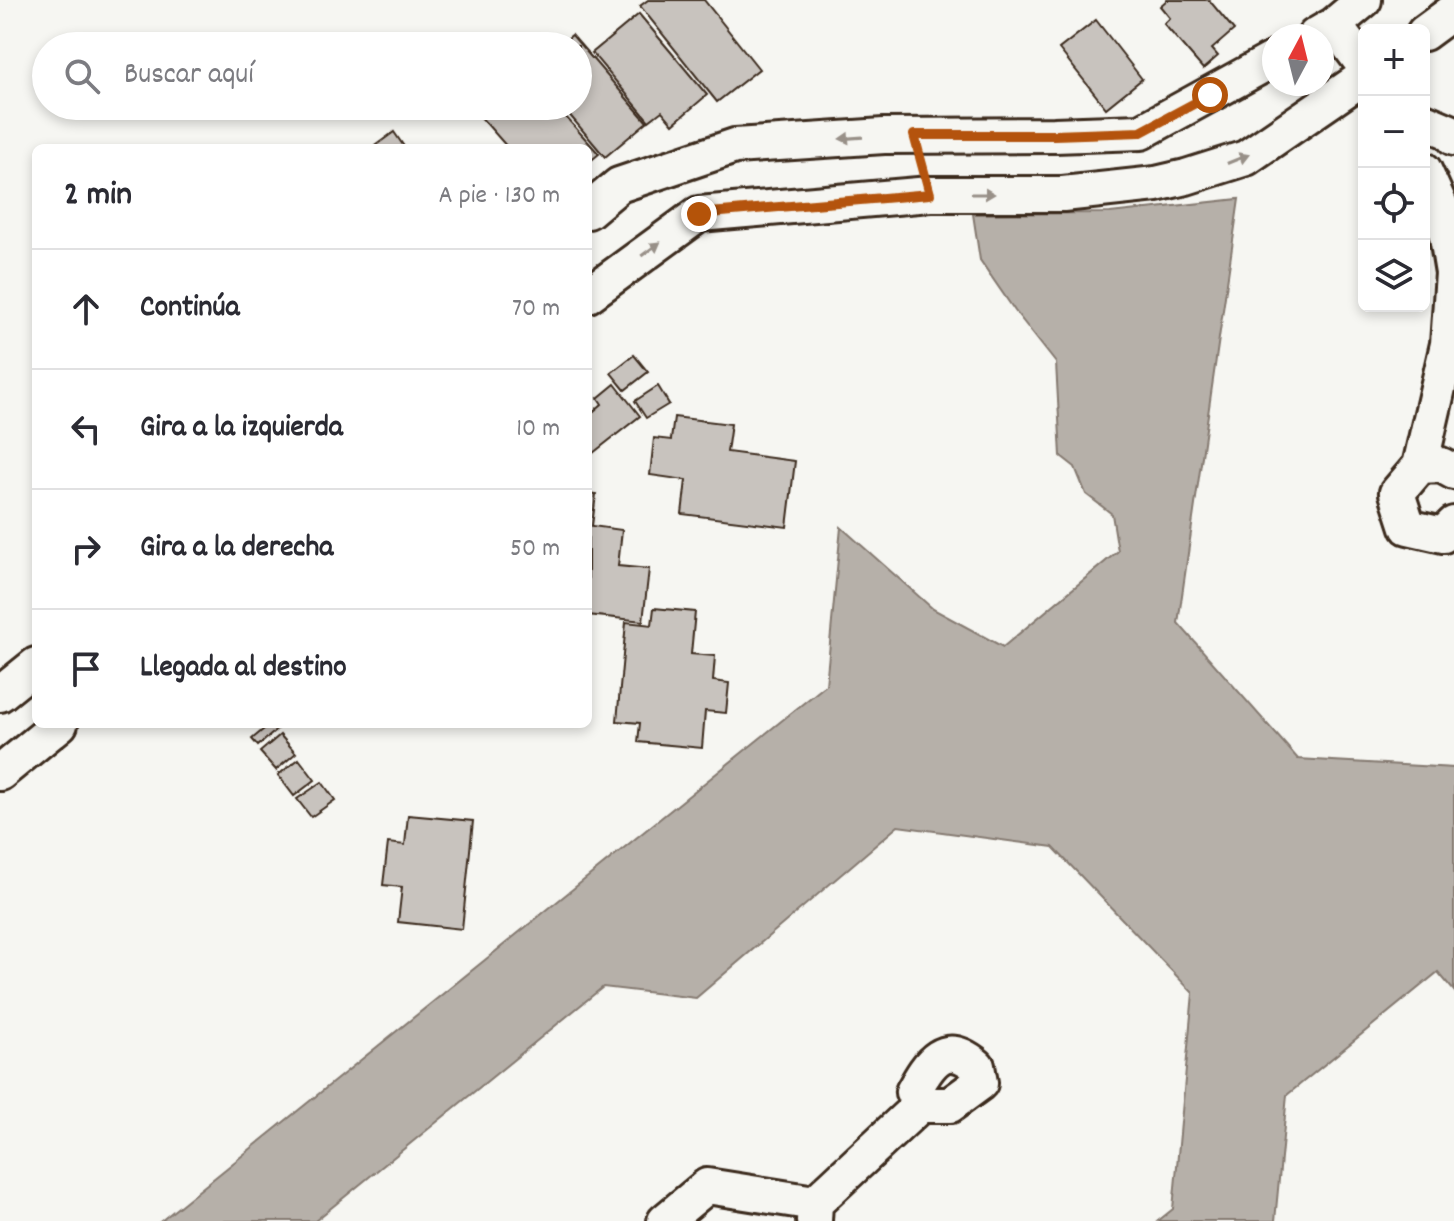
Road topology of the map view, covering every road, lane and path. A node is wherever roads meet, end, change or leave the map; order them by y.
1 (1364, 0) edge
2 (1454, 11) edge
3 (1333, 24) edge
4 (1430, 29) edge
5 (1334, 40) edge
6 (1358, 60) edge
7 (1262, 66) edge
8 (1358, 81) edge
9 (1430, 124) edge
10 (914, 135) junction
11 (1454, 138) edge
12 (1430, 180) edge
13 (930, 194) junction
14 (592, 208) edge
15 (1449, 210) edge
16 (592, 292) edge
17 (1451, 343) edge
18 (1420, 466) junction
19 (1454, 472) edge
20 (1454, 524) edge
21 (32, 668) edge
22 (0, 694) edge
23 (55, 728) edge
24 (0, 773) edge
25 (920, 1105) dead end
26 (815, 1212) edge
27 (665, 1221) edge

1 - 3 street
2 - 4 street
5 - 6 street
7 - 10 street
13 -> 8 street
9 - 11 street
10 - 13 street
10 -> 14 street
12 - 15 street
16 -> 13 street
15 - 17 street
17 - 18 street
18 - 19 street
18 - 20 street
21 - 22 street
23 - 24 street
25 - 26 street
26 - 27 street

